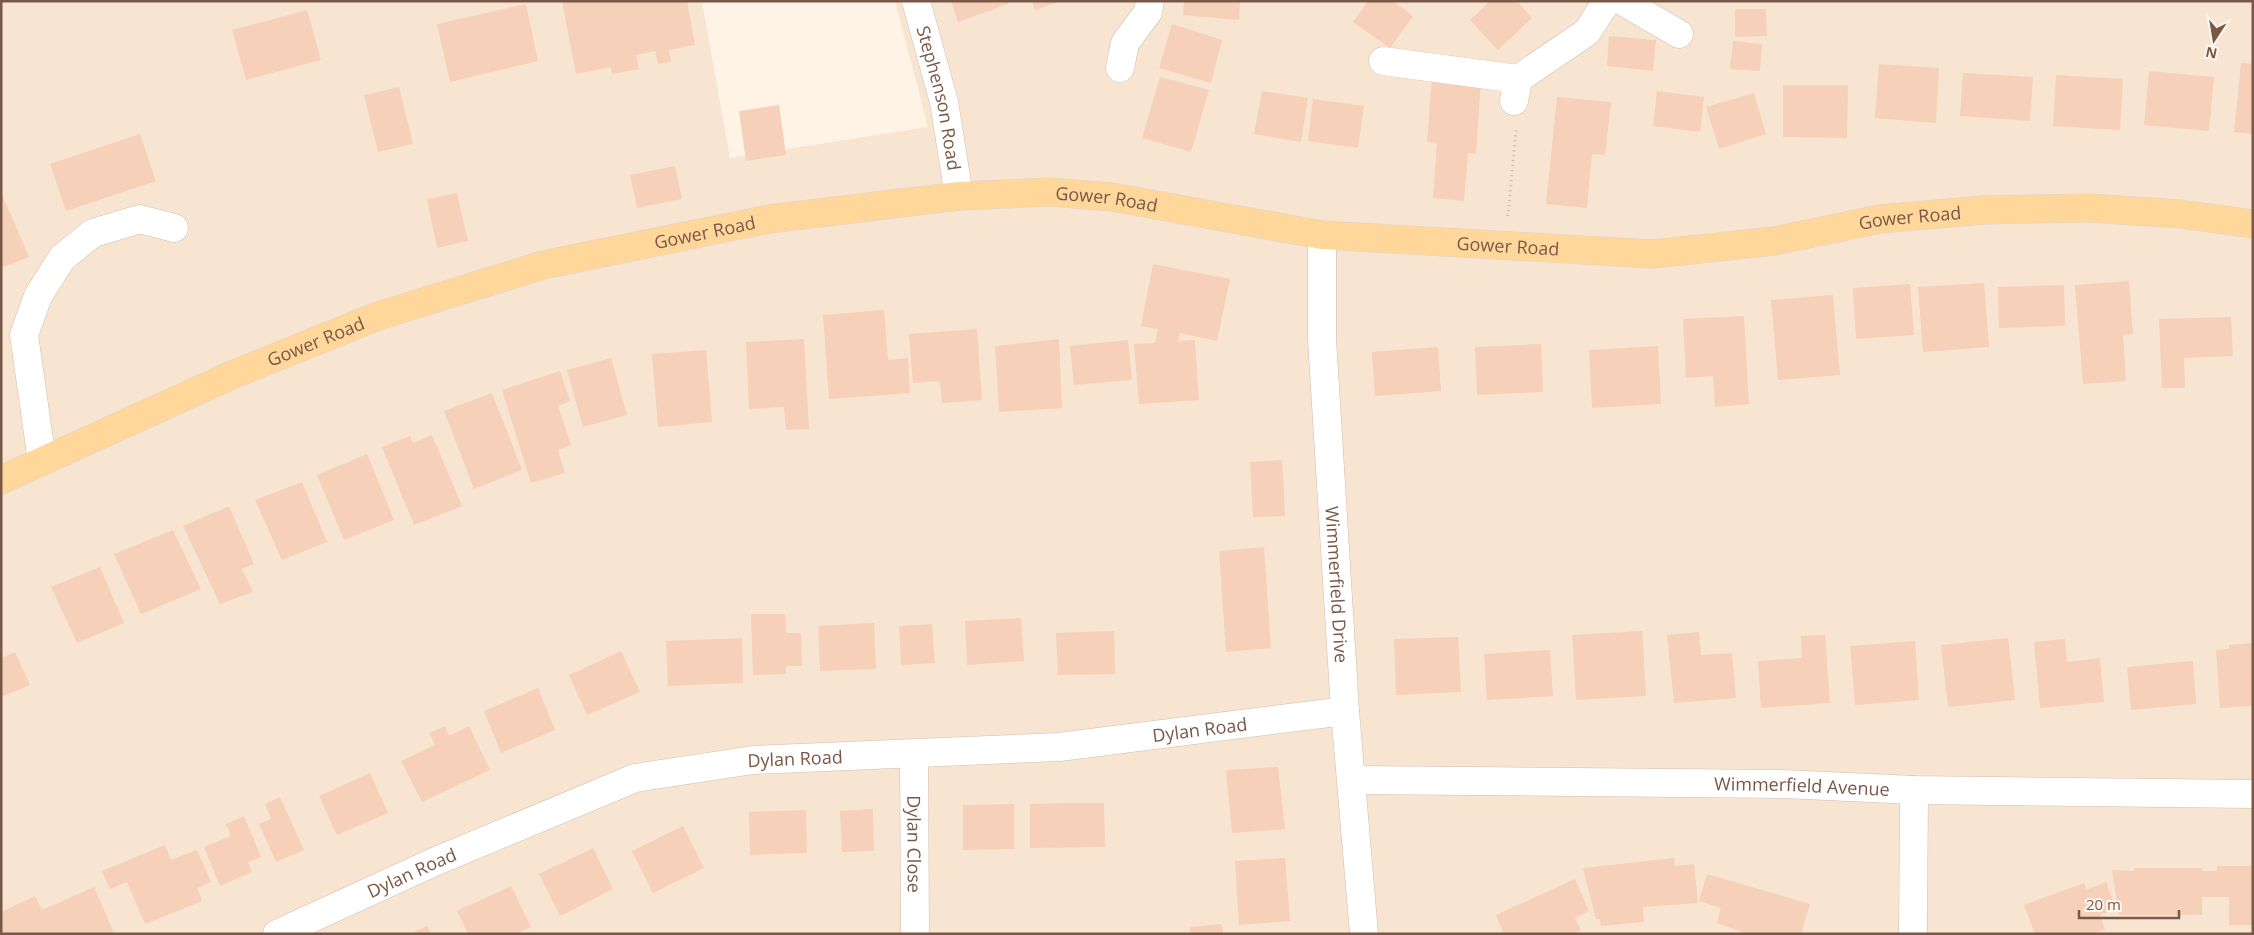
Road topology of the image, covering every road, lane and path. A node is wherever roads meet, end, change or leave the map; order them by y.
1 (916, 1) edge
2 (1150, 1) edge
3 (1607, 1) edge
4 (1622, 1) edge
5 (1679, 34) dead end
6 (1384, 61) dead end
7 (1120, 68) dead end
8 (1516, 90) junction
9 (959, 196) junction
10 (2253, 224) edge
11 (174, 228) dead end
12 (1322, 235) junction
13 (1505, 246) junction
14 (42, 461) junction
15 (1, 480) edge
16 (1345, 711) junction
17 (914, 754) junction
18 (1352, 780) junction
19 (1914, 790) junction
20 (2253, 794) edge
21 (277, 934) edge
22 (916, 934) edge
23 (1364, 934) edge
24 (1913, 934) edge

1 - 9 street, Stephenson Road
2 - 7 street
3 - 8 street
4 - 5 street
6 - 8 street
8 - 13 path
9 - 12 main road, Gower Road
9 - 14 main road, Gower Road
10 - 13 main road, Gower Road
11 - 14 street
12 - 13 main road, Gower Road
12 - 16 street, Wimmerfield Drive
14 - 15 main road, Gower Road
16 - 17 street, Dylan Road
16 - 18 street, Wimmerfield Drive
17 - 21 street, Dylan Road
17 - 22 street, Dylan Close
18 - 19 street, Wimmerfield Avenue
18 - 23 street, Wimmerfield Drive
19 - 20 street, Wimmerfield Avenue
19 - 24 street

